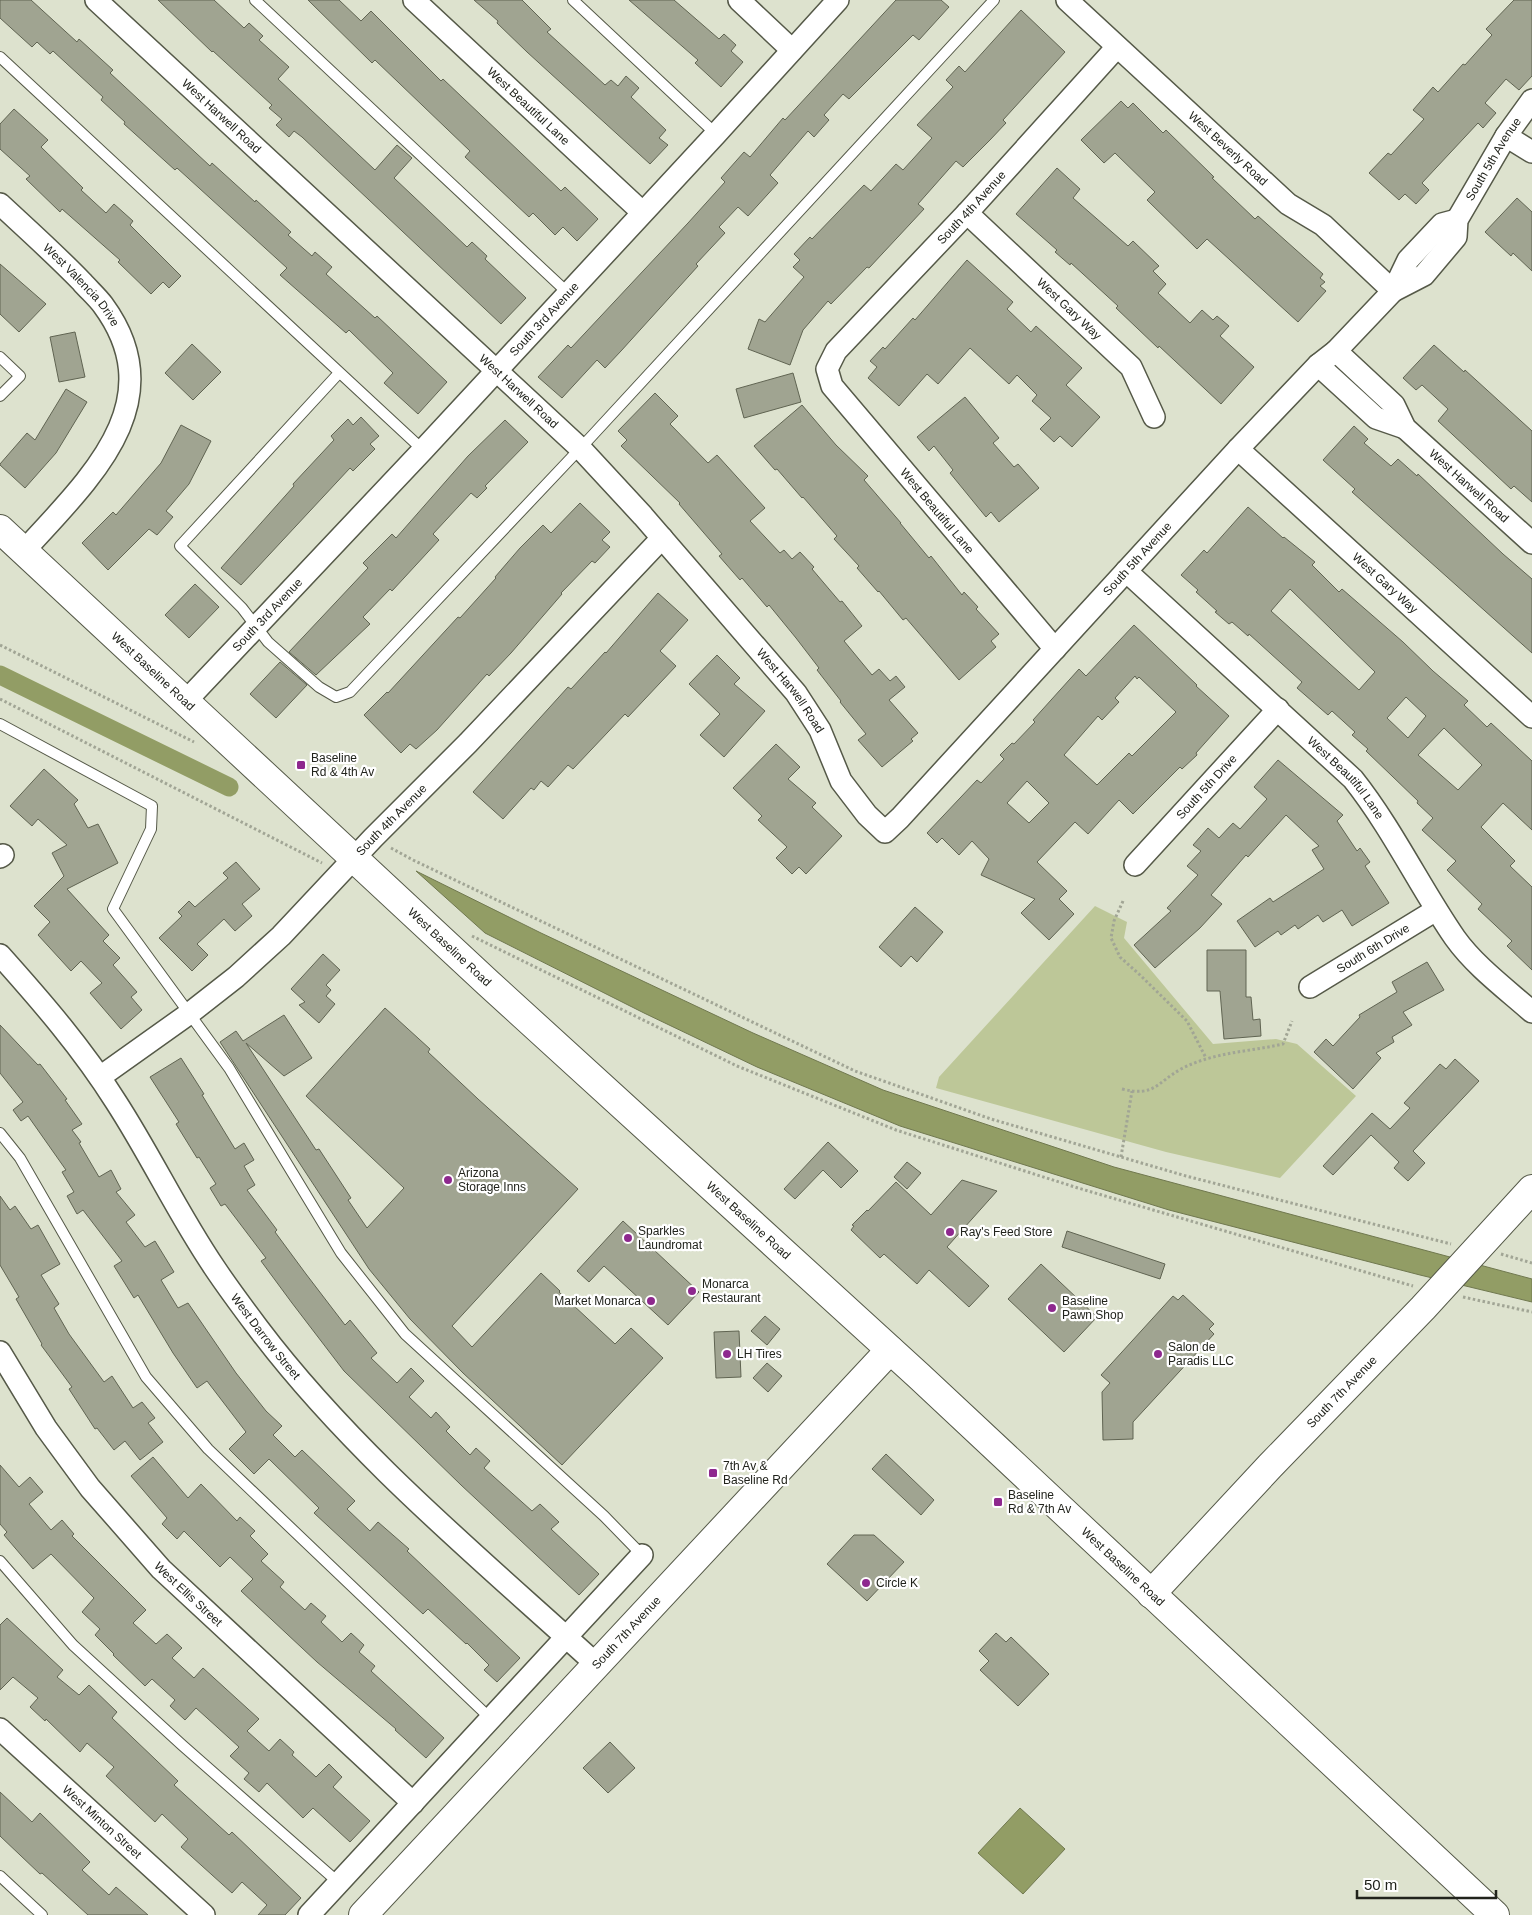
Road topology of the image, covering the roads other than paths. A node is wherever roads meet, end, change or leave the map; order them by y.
1 (96, 0) edge
2 (255, 0) edge
3 (414, 0) edge
4 (573, 0) edge
5 (739, 0) edge
6 (838, 0) edge
7 (994, 0) edge
8 (1067, 0) edge
9 (1118, 47) junction
10 (792, 50) junction
11 (0, 57) edge
12 (1532, 100) edge
13 (716, 134) junction
14 (1506, 136) junction
15 (1532, 152) edge
16 (0, 204) edge
17 (642, 212) junction
18 (967, 213) junction
19 (1457, 220) junction
20 (1427, 240) junction
21 (1442, 254) junction
22 (1394, 291) junction
23 (568, 293) junction
24 (1336, 351) junction
25 (0, 358) edge
26 (1318, 365) junction
27 (496, 370) junction
28 (827, 370) joint
29 (339, 373) junction
30 (1374, 386) junction
31 (0, 396) edge
32 (1359, 402) junction
33 (1154, 417) dead end
34 (1405, 428) junction
35 (581, 449) junction
36 (1238, 449) junction
37 (423, 450) junction
38 (0, 529) edge
39 (662, 538) junction
40 (1532, 543) edge
41 (24, 551) junction
42 (1126, 571) junction
43 (256, 626) junction
44 (1055, 649) junction
45 (185, 702) junction
46 (1278, 709) junction
47 (1532, 717) edge
48 (0, 724) edge
49 (885, 832) joint
50 (354, 858) junction
51 (1135, 865) dead end
52 (1436, 910) junction
53 (0, 955) edge
54 (1310, 986) dead end
55 (1532, 1012) edge
56 (190, 1013) junction
57 (100, 1077) junction
58 (0, 1133) edge
59 (1532, 1189) edge
60 (890, 1350) junction
61 (0, 1352) edge
62 (642, 1555) joint
63 (0, 1561) edge
64 (1151, 1594) junction
65 (566, 1637) junction
66 (597, 1665) junction
67 (491, 1719) junction
68 (0, 1729) edge
69 (413, 1803) junction
70 (0, 1876) edge
71 (339, 1883) junction
72 (42, 1915) edge
73 (204, 1915) edge
74 (309, 1915) edge
75 (362, 1915) edge
76 (1495, 1915) edge

1 - 27 street, West Harwell Road
2 - 23 lane
3 - 17 street, West Beautiful Lane
4 - 13 lane
5 - 10 street
6 - 10 street, South 3rd Avenue
7 - 35 lane
8 - 9 street, West Beverly Road
9 - 18 street, South 4th Avenue
9 - 22 street, West Beverly Road
10 - 13 street, South 3rd Avenue
11 - 29 lane
12 - 14 street, South 5th Avenue
13 - 17 street, South 3rd Avenue
14 - 15 street
14 - 19 street, South 5th Avenue
16 - 41 street, West Valencia Drive
17 - 23 street, South 3rd Avenue
18 - 28 street, South 4th Avenue
18 - 33 street, West Gary Way
19 - 20 street, South 5th Avenue
19 - 21 street, South 5th Avenue
20 - 21 street
20 - 22 street, South 5th Avenue
21 - 22 street, South 5th Avenue
22 - 24 street, South 5th Avenue
23 - 27 street, South 3rd Avenue
24 - 26 street, South 5th Avenue
24 - 30 street, West Harwell Road
25 - 31 lane
26 - 32 street, West Harwell Road
26 - 36 street, South 5th Avenue
27 - 35 street, West Harwell Road
27 - 37 street, South 3rd Avenue
28 - 44 street, West Beautiful Lane
29 - 37 lane
29 - 43 lane
30 - 32 street
30 - 34 street, West Harwell Road
32 - 34 street, West Harwell Road
34 - 40 street, West Harwell Road
35 - 39 street, West Harwell Road
35 - 43 lane
36 - 42 street, South 5th Avenue
36 - 47 street, West Gary Way
37 - 43 street, South 3rd Avenue
38 - 41 main road, West Baseline Road
39 - 49 street, West Harwell Road
39 - 50 street, South 4th Avenue
41 - 45 main road, West Baseline Road
42 - 44 street, South 5th Avenue
42 - 46 street, West Beautiful Lane
43 - 45 street, South 3rd Avenue
44 - 49 street, South 5th Avenue
45 - 50 main road, West Baseline Road
46 - 51 street, South 5th Drive
46 - 52 street, West Beautiful Lane
48 - 56 lane
50 - 56 street, South 4th Avenue
50 - 60 main road, West Baseline Road
52 - 54 street, South 6th Drive
52 - 55 street, West Beautiful Lane
53 - 57 street, West Darrow Street
56 - 57 street, South 4th Avenue
56 - 62 lane
57 - 65 street, West Darrow Street
58 - 67 lane
59 - 64 main road, South 7th Avenue
60 - 64 main road, West Baseline Road
60 - 66 main road, South 7th Avenue
61 - 69 street, West Ellis Street
62 - 65 street
63 - 71 lane
64 - 76 main road, West Baseline Road
65 - 66 street, West Darrow Street
65 - 67 street
66 - 75 main road, South 7th Avenue
67 - 69 street
68 - 73 street, West Minton Street
69 - 71 street
70 - 72 lane
71 - 74 street

